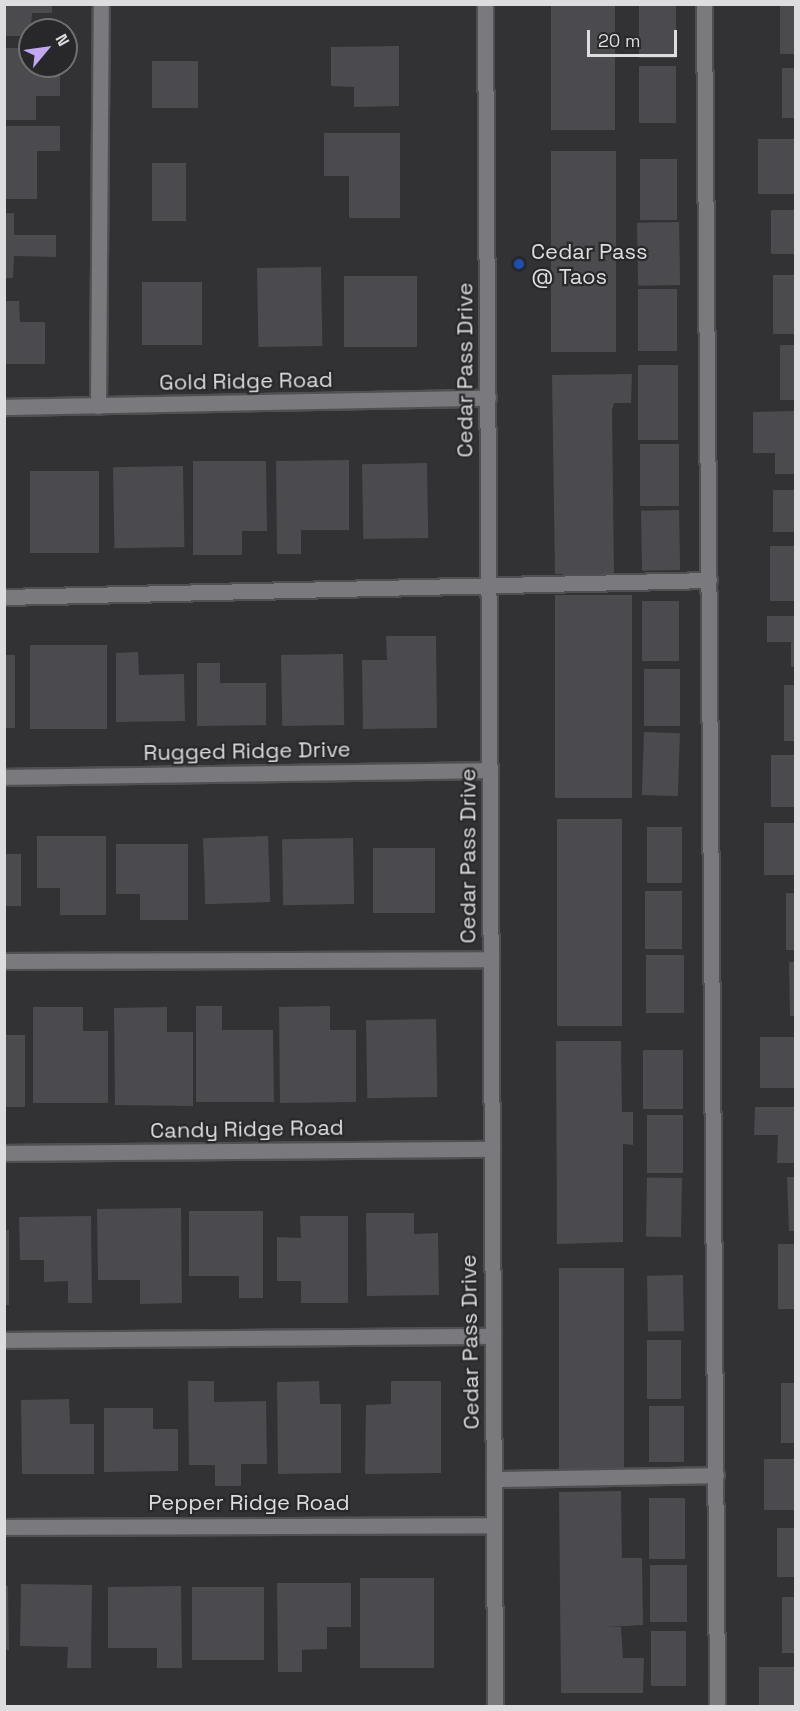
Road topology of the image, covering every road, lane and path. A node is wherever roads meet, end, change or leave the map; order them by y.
1 (101, 4) edge
2 (485, 4) edge
3 (705, 4) edge
4 (488, 398) junction
5 (98, 406) junction
6 (4, 407) edge
7 (709, 580) junction
8 (490, 585) junction
9 (4, 597) edge
10 (490, 770) junction
11 (4, 777) edge
12 (491, 959) junction
13 (4, 961) edge
14 (491, 1149) junction
15 (4, 1154) edge
16 (492, 1336) junction
17 (4, 1340) edge
18 (716, 1475) junction
19 (494, 1479) junction
20 (494, 1525) junction
21 (4, 1527) edge
22 (495, 1707) edge
23 (717, 1707) edge

1 - 5 street
2 - 4 street, Cedar Pass Drive
3 - 7 street
4 - 5 street, Gold Ridge Road
4 - 8 street, Cedar Pass Drive
5 - 6 street, Gold Ridge Road
7 - 8 street
7 - 18 street
8 - 9 street
8 - 10 street, Cedar Pass Drive
10 - 11 street, Rugged Ridge Drive
10 - 12 street, Cedar Pass Drive
12 - 13 street
12 - 14 street, Cedar Pass Drive
14 - 15 street, Candy Ridge Road
14 - 16 street, Cedar Pass Drive
16 - 17 street
16 - 19 street, Cedar Pass Drive
18 - 19 street
18 - 23 street
19 - 20 street, Cedar Pass Drive
20 - 21 street, Pepper Ridge Road
20 - 22 street, Cedar Pass Drive

